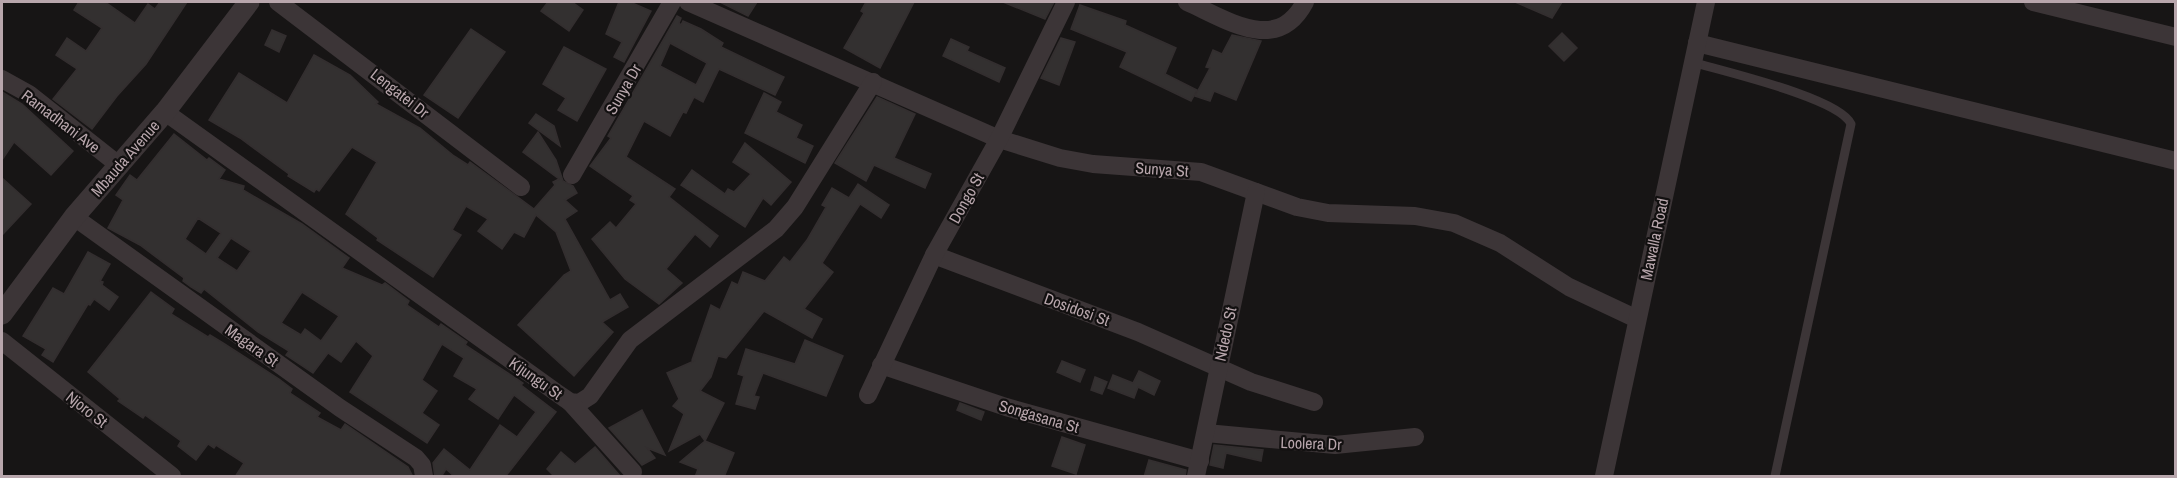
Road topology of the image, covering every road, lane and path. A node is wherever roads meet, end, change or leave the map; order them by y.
1 (249, 2) edge
2 (278, 2) edge
3 (672, 2) edge
4 (692, 2) edge
5 (1066, 2) edge
6 (1187, 2) edge
7 (1305, 2) edge
8 (1706, 2) edge
9 (2033, 2) edge
10 (2175, 37) edge
11 (1697, 43) junction
12 (1692, 62) junction
13 (2, 79) edge
14 (873, 82) junction
15 (165, 112) junction
16 (999, 139) junction
17 (2175, 161) edge
18 (120, 166) junction
19 (572, 175) dead end
20 (521, 187) dead end
21 (1256, 192) junction
22 (75, 217) junction
23 (934, 255) junction
24 (2, 314) edge
25 (1637, 319) junction
26 (2, 341) edge
27 (881, 365) junction
28 (1218, 368) junction
29 (868, 395) dead end
30 (570, 402) junction
31 (1314, 402) dead end
32 (1206, 433) junction
33 (1415, 437) dead end
34 (1198, 469) edge
35 (633, 472) dead end
36 (172, 477) edge
37 (424, 477) edge
38 (1604, 477) edge
39 (1775, 477) edge

1 - 15 street, Mbauda Avenue
2 - 20 street, Lengatei Dr
3 - 19 street, Sunya Dr
4 - 14 street, Sunya St
5 - 16 street, Dongo St
6 - 7 street
8 - 11 street, Mawalla Road
9 - 10 street
11 - 12 street, Mawalla Road
11 - 17 street
12 - 25 street, Mawalla Road
12 - 39 lane
13 - 18 street, Ramadhani Ave
14 - 16 street, Sunya St
14 - 30 street, Kijungu St
15 - 18 street, Mbauda Avenue
15 - 30 street, Kijungu St
16 - 21 street, Sunya St
16 - 23 street, Dongo St
18 - 22 street, Mbauda Avenue
21 - 25 street, Sunya St
21 - 28 street, Ndedo St
22 - 24 street, Mbauda Avenue
22 - 37 street, Magara St
23 - 27 street, Dongo St
23 - 28 street, Dosidosi St
25 - 38 street, Mawalla Road
26 - 36 street, Njoro St
27 - 29 street, Dongo St
27 - 34 street, Songasana St
28 - 31 street, Dosidosi St
28 - 32 street, Ndedo St
30 - 35 street
32 - 33 street, Loolera Dr
32 - 34 street, Ndedo St

